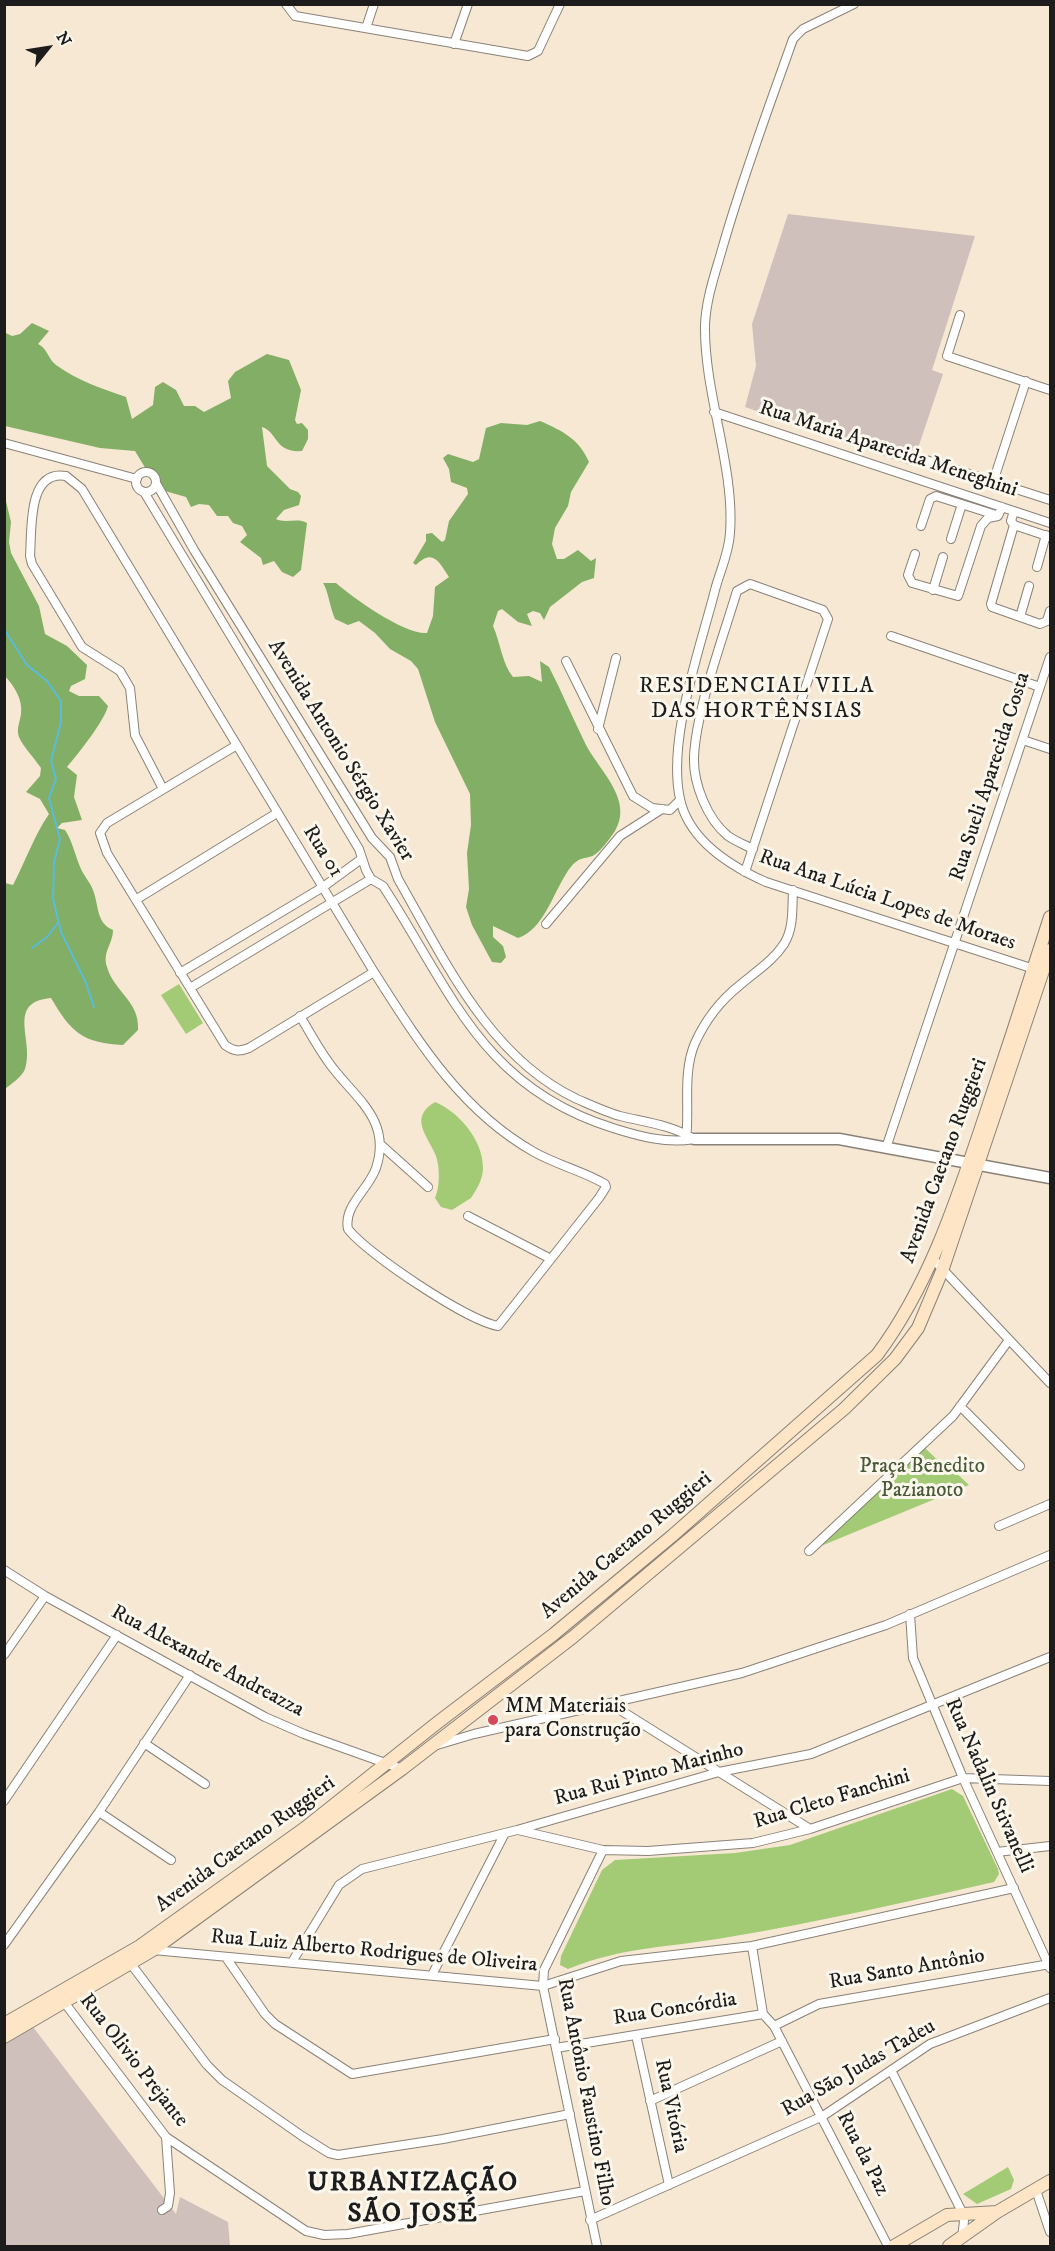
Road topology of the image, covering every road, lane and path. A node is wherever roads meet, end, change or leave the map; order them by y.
1 (374, 4) edge
2 (468, 4) edge
3 (560, 4) edge
4 (854, 4) edge
5 (287, 8) edge
6 (366, 28) junction
7 (454, 44) junction
8 (960, 315) dead end
9 (1026, 381) junction
10 (1050, 390) edge
11 (714, 412) junction
12 (4, 443) edge
13 (920, 458) dead end
14 (138, 479) junction
15 (993, 482) junction
16 (156, 483) junction
17 (144, 492) junction
18 (1050, 500) edge
19 (962, 504) junction
20 (1014, 511) junction
21 (1000, 512) junction
22 (1050, 523) edge
23 (1014, 525) junction
24 (921, 526) dead end
25 (1048, 536) edge
26 (951, 539) dead end
27 (915, 554) dead end
28 (943, 557) dead end
29 (1037, 567) dead end
30 (1029, 586) dead end
31 (933, 590) junction
32 (1050, 611) edge
33 (1020, 617) junction
34 (891, 636) dead end
35 (1050, 657) edge
36 (616, 658) dead end
37 (566, 661) dead end
38 (1040, 687) junction
39 (598, 729) junction
40 (1023, 740) junction
41 (237, 745) junction
42 (1050, 749) edge
43 (163, 789) junction
44 (680, 800) junction
45 (662, 809) junction
46 (277, 813) junction
47 (372, 838) junction
48 (359, 849) junction
49 (753, 849) junction
50 (360, 860) junction
51 (744, 872) junction
52 (371, 879) junction
53 (398, 879) junction
54 (383, 886) junction
55 (323, 888) junction
56 (793, 890) junction
57 (137, 899) junction
58 (331, 901) junction
59 (1050, 917) edge
60 (546, 924) dead end
61 (955, 943) junction
62 (1050, 950) edge
63 (1042, 971) edge
64 (374, 972) junction
65 (180, 973) junction
66 (190, 988) junction
67 (300, 1016) junction
68 (689, 1138) junction
69 (380, 1144) junction
70 (886, 1148) junction
71 (974, 1165) junction
72 (1050, 1178) edge
73 (428, 1186) dead end
74 (468, 1216) dead end
75 (551, 1259) junction
76 (933, 1259) junction
77 (942, 1271) junction
78 (1009, 1340) junction
79 (1050, 1383) edge
80 (960, 1406) junction
81 (1020, 1466) dead end
82 (1050, 1504) edge
83 (999, 1526) dead end
84 (809, 1551) dead end
85 (1050, 1555) edge
86 (4, 1570) edge
87 (45, 1596) junction
88 (910, 1614) junction
89 (117, 1635) junction
90 (4, 1654) edge
91 (1050, 1656) edge
92 (190, 1675) junction
93 (609, 1704) junction
94 (932, 1705) junction
95 (437, 1723) junction
96 (451, 1730) junction
97 (474, 1734) junction
98 (144, 1743) junction
99 (424, 1749) junction
100 (389, 1763) junction
101 (402, 1769) junction
102 (719, 1772) junction
103 (963, 1778) junction
104 (1050, 1781) edge
105 (204, 1784) dead end
106 (4, 1801) edge
107 (99, 1812) junction
108 (810, 1829) junction
109 (517, 1830) junction
110 (505, 1833) junction
111 (1050, 1846) edge
112 (603, 1850) junction
113 (997, 1852) junction
114 (171, 1860) dead end
115 (1014, 1888) junction
116 (6, 1944) edge
117 (752, 1946) junction
118 (153, 1950) junction
119 (227, 1959) junction
120 (292, 1962) junction
121 (130, 1964) junction
122 (1050, 1965) edge
123 (432, 1976) junction
124 (543, 1986) junction
125 (60, 1997) junction
126 (1050, 1998) edge
127 (763, 2014) junction
128 (4, 2024) edge
129 (774, 2026) junction
130 (636, 2035) junction
131 (4, 2037) edge
132 (782, 2041) junction
133 (555, 2043) junction
134 (891, 2070) junction
135 (651, 2101) junction
136 (570, 2114) junction
137 (823, 2116) junction
138 (166, 2137) junction
139 (1050, 2181) edge
140 (669, 2185) junction
141 (1036, 2190) junction
142 (585, 2191) junction
143 (162, 2210) dead end
144 (962, 2212) junction
145 (997, 2212) junction
146 (590, 2220) junction
147 (1050, 2232) edge
148 (961, 2240) junction
149 (597, 2247) edge
150 (888, 2247) edge
151 (894, 2247) edge
152 (949, 2247) edge

1 - 6 street
2 - 7 street
3 - 7 street
4 - 11 street, Rua Ana Lúcia Lopes de Moraes
5 - 6 street
6 - 7 street
8 - 9 street
9 - 10 street
9 - 15 street
11 - 21 street, Rua Maria Aparecida Meneghini
11 - 44 street, Rua Ana Lúcia Lopes de Moraes
12 - 14 street
13 - 15 street
14 - 16 street
14 - 17 street
15 - 18 street
16 - 17 street
16 - 47 street, Avenida Antonio Sérgio Xavier
17 - 48 street, Avenida Antonio Sérgio Xavier
19 - 21 street
19 - 24 street
19 - 26 street
20 - 21 street, Rua Maria Aparecida Meneghini
20 - 22 street, Rua Maria Aparecida Meneghini
20 - 23 street
21 - 31 street
23 - 25 street
23 - 33 street
25 - 29 street
27 - 31 street
28 - 31 street
30 - 33 street
32 - 33 street
34 - 38 street
35 - 38 street, Rua Sueli Aparecida Costa
36 - 39 street
37 - 39 street
38 - 40 street, Rua Sueli Aparecida Costa
39 - 45 street
40 - 42 street
40 - 61 street, Rua Sueli Aparecida Costa
41 - 43 street
41 - 43 street, Rua 01
41 - 46 street, Rua 01
43 - 57 street
44 - 45 street
44 - 51 street, Rua Ana Lúcia Lopes de Moraes
45 - 60 street
46 - 55 street, Rua 01
46 - 57 street
47 - 48 street
47 - 53 street, Avenida Antonio Sérgio Xavier
48 - 50 street, Avenida Antonio Sérgio Xavier
49 - 49 street
49 - 51 street
50 - 52 street, Avenida Antonio Sérgio Xavier
50 - 55 street
51 - 56 street, Rua Ana Lúcia Lopes de Moraes
52 - 54 street, Avenida Antonio Sérgio Xavier
52 - 58 street
53 - 54 street
53 - 68 street, Avenida Antonio Sérgio Xavier
54 - 68 street, Avenida Antonio Sérgio Xavier
55 - 58 street, Rua 01
55 - 65 street
56 - 61 street, Rua Ana Lúcia Lopes de Moraes
56 - 68 street
57 - 65 street
58 - 64 street, Rua 01
58 - 66 street
59 - 63 main road, Avenida Caetano Ruggieri
61 - 63 street, Rua Ana Lúcia Lopes de Moraes
61 - 70 street, Rua Sueli Aparecida Costa
62 - 63 main road, Avenida Caetano Ruggieri
63 - 71 main road, Avenida Caetano Ruggieri
64 - 67 street
64 - 75 street, Rua 01
65 - 66 street
66 - 67 street
67 - 69 street
68 - 70 street
69 - 73 street
69 - 75 street
70 - 71 street
71 - 72 street
71 - 76 main road, Avenida Caetano Ruggieri
71 - 77 main road, Avenida Caetano Ruggieri
74 - 75 street
76 - 77 street
76 - 95 main road, Avenida Caetano Ruggieri
77 - 78 street
77 - 96 main road, Avenida Caetano Ruggieri
78 - 79 street
78 - 80 street
80 - 81 street
80 - 84 street
82 - 83 street
85 - 88 street
86 - 87 street, Rua Alexandre Andreazza
87 - 89 street, Rua Alexandre Andreazza
87 - 90 street
88 - 93 street
88 - 94 street, Rua Nadalin Stivanelli
89 - 92 street, Rua Alexandre Andreazza
89 - 106 street
91 - 94 street, Rua Rui Pinto Marinho
92 - 98 street
92 - 100 street, Rua Alexandre Andreazza
93 - 97 street
93 - 102 street
94 - 102 street, Rua Rui Pinto Marinho
94 - 103 street, Rua Nadalin Stivanelli
95 - 96 street
95 - 100 main road, Avenida Caetano Ruggieri
96 - 97 street
96 - 99 main road, Avenida Caetano Ruggieri
97 - 99 street
98 - 105 street
98 - 107 street
99 - 101 main road, Avenida Caetano Ruggieri
100 - 101 street, Rua Alexandre Andreazza
100 - 125 main road, Avenida Caetano Ruggieri
101 - 118 main road, Avenida Caetano Ruggieri
102 - 108 street
102 - 109 street, Rua Rui Pinto Marinho
103 - 104 street, Rua Cleto Fanchini
103 - 108 street, Rua Cleto Fanchini
103 - 113 street, Rua Nadalin Stivanelli
107 - 114 street
107 - 116 street
108 - 112 street, Rua Cleto Fanchini
109 - 110 street, Rua Rui Pinto Marinho
109 - 112 street, Rua Cleto Fanchini
110 - 120 street, Rua Rui Pinto Marinho
110 - 123 street
111 - 113 street
112 - 124 street, Rua Antônio Faustino Filho
113 - 115 street, Rua Nadalin Stivanelli
115 - 117 street, Rua Luiz Alberto Rodrigues de Oliveira
115 - 122 street, Rua Nadalin Stivanelli
117 - 124 street, Rua Luiz Alberto Rodrigues de Oliveira
117 - 127 street
118 - 119 street, Rua Luiz Alberto Rodrigues de Oliveira
118 - 121 main road, Avenida Caetano Ruggieri
119 - 120 street, Rua Luiz Alberto Rodrigues de Oliveira
119 - 133 street, Rua Concórdia
120 - 123 street, Rua Luiz Alberto Rodrigues de Oliveira
121 - 125 main road, Avenida Caetano Ruggieri
121 - 136 street
122 - 129 street, Rua Santo Antônio
123 - 124 street, Rua Luiz Alberto Rodrigues de Oliveira
124 - 133 street, Rua Antônio Faustino Filho
125 - 128 main road, Avenida Caetano Ruggieri
125 - 131 main road, Avenida Caetano Ruggieri
125 - 138 street, Rua Olivio Prejante
126 - 134 street, Rua São Judas Tadeu
127 - 129 street, Rua da Paz
127 - 130 street, Rua Concórdia
129 - 132 street, Rua da Paz
130 - 133 street, Rua Concórdia
130 - 135 street, Rua Vitória
132 - 135 street
132 - 137 street, Rua da Paz
133 - 136 street, Rua Antônio Faustino Filho
134 - 137 street, Rua São Judas Tadeu
134 - 144 street
135 - 140 street, Rua Vitória
136 - 142 street, Rua Antônio Faustino Filho
137 - 140 street, Rua São Judas Tadeu
137 - 150 street, Rua da Paz
138 - 142 street, Rua Olivio Prejante
138 - 143 street
139 - 141 main road
140 - 146 street, Rua São Judas Tadeu
141 - 145 main road
141 - 147 street
142 - 146 street, Rua Antônio Faustino Filho
144 - 145 main road
144 - 148 street
144 - 151 main road
145 - 148 main road
146 - 149 street, Rua Antônio Faustino Filho
148 - 152 main road

